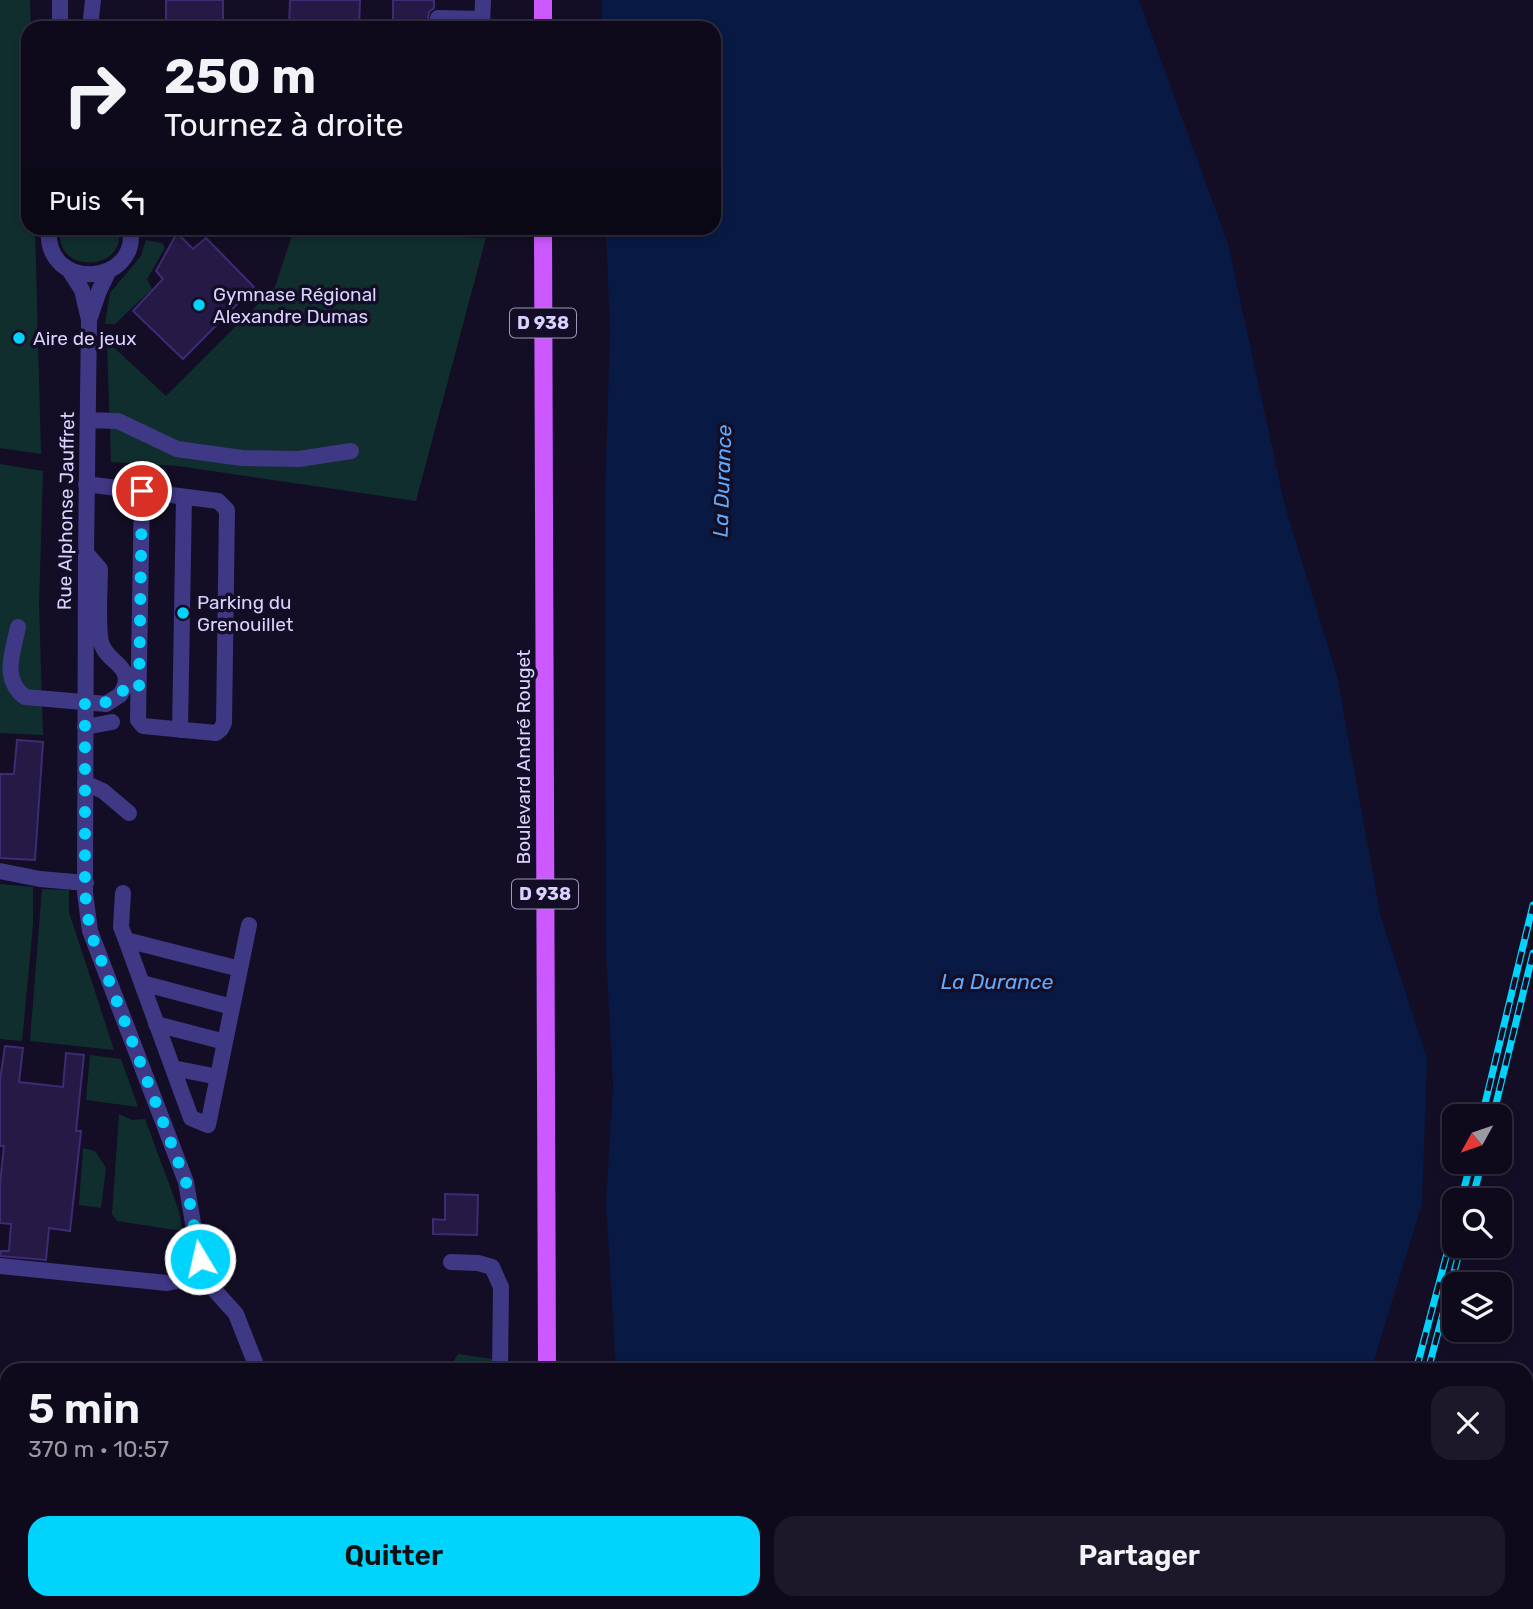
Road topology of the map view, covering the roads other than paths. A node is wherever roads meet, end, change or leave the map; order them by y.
1 (60, 0) edge
2 (93, 0) edge
3 (483, 0) edge
4 (543, 0) edge
5 (438, 18) dead end
6 (60, 21) edge
7 (91, 21) edge
8 (460, 21) edge
9 (482, 21) edge
10 (542, 21) edge
11 (49, 235) edge
12 (130, 235) edge
13 (542, 235) edge
14 (69, 270) junction
15 (109, 270) junction
16 (89, 320) junction
17 (88, 420) junction
18 (351, 451) dead end
19 (86, 484) junction
20 (142, 491) junction
21 (184, 497) junction
22 (86, 553) junction
23 (18, 626) dead end
24 (132, 689) junction
25 (85, 703) junction
26 (112, 722) dead end
27 (85, 727) junction
28 (180, 730) junction
29 (85, 783) junction
30 (129, 813) dead end
31 (0, 871) edge
32 (86, 883) junction
33 (123, 893) dead end
34 (249, 925) dead end
35 (126, 940) junction
36 (240, 968) junction
37 (142, 983) junction
38 (232, 1007) junction
39 (156, 1024) junction
40 (225, 1042) junction
41 (173, 1068) junction
42 (218, 1077) junction
43 (452, 1262) dead end
44 (0, 1266) edge
45 (202, 1276) junction
46 (255, 1363) edge
47 (500, 1363) edge
48 (547, 1363) edge

1 - 6 street
2 - 7 street
3 - 9 street
4 - 10 main road
5 - 8 street
11 - 14 street, Rue Alphonse Jauffret
12 - 15 street, Rue Alphonse Jauffret
13 - 48 main road, Boulevard André Rouget / D 938
14 - 15 street
14 - 16 street, Rue Alphonse Jauffret
15 - 16 street, Rue Alphonse Jauffret
16 - 17 street, Rue Alphonse Jauffret
17 - 18 street
17 - 19 street, Rue Alphonse Jauffret
19 - 20 street
19 - 22 street, Rue Alphonse Jauffret
20 - 21 street
20 - 24 street
21 - 28 street
21 - 28 street
22 - 24 street
22 - 25 street, Rue Alphonse Jauffret
23 - 25 street
24 - 25 street
24 - 28 street
25 - 27 street, Rue Alphonse Jauffret
26 - 27 street
27 - 29 street, Rue Alphonse Jauffret
29 - 30 street
29 - 32 street, Rue Alphonse Jauffret
31 - 32 street
32 - 45 street, Rue Alphonse Jauffret
33 - 35 street
34 - 36 street
35 - 36 street
35 - 37 street
36 - 38 street
37 - 38 street
37 - 39 street
38 - 40 street
39 - 40 street
39 - 41 street
40 - 42 street
41 - 42 street
41 - 42 street
43 - 47 street
44 - 45 street
45 - 46 street

